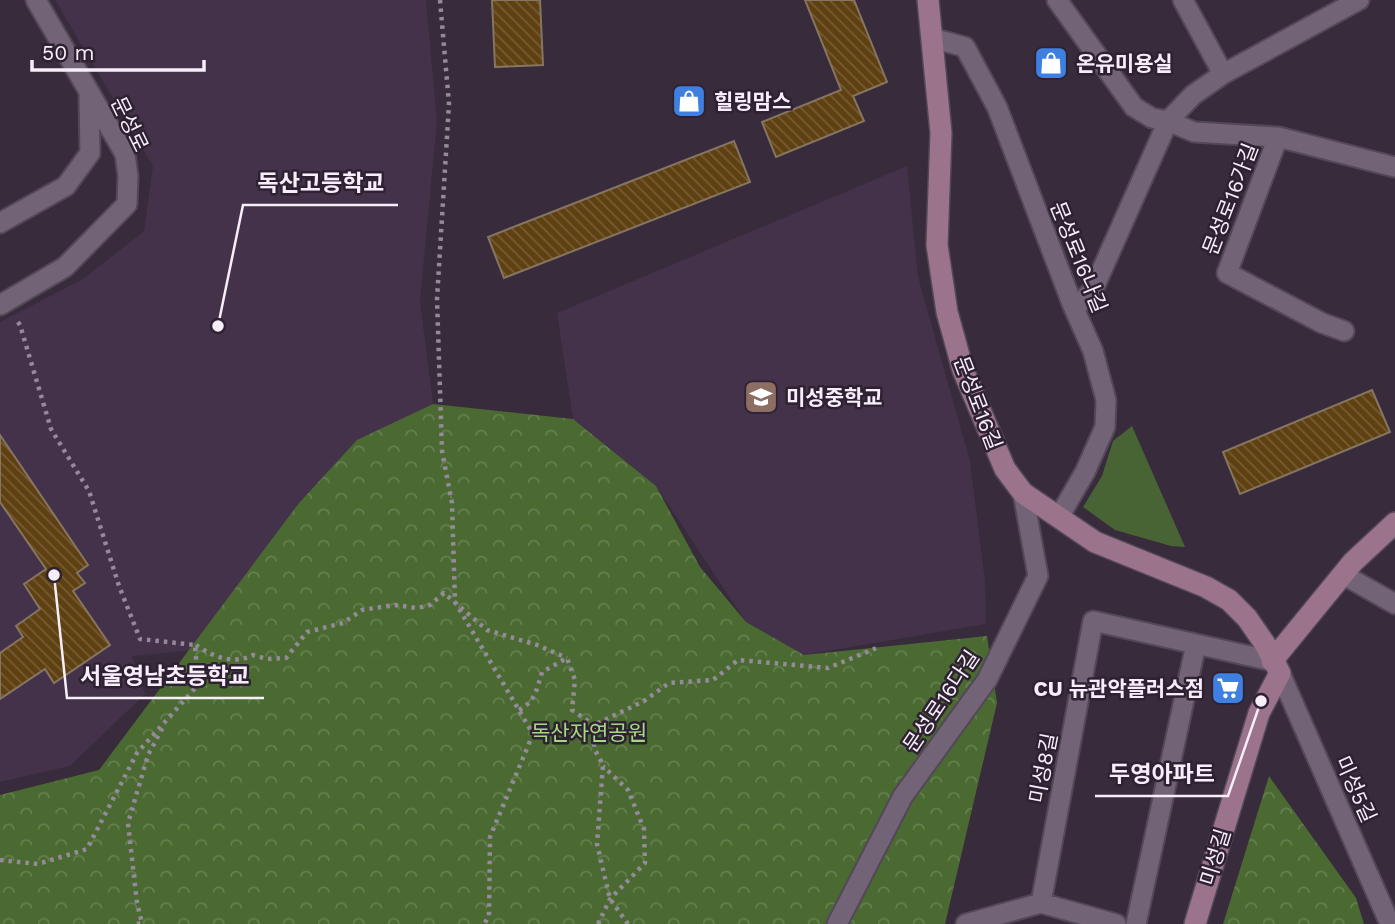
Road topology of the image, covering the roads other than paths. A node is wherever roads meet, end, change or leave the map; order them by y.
1 (36, 0) edge
2 (928, 0) edge
3 (1057, 0) edge
4 (1183, 0) edge
5 (1359, 0) edge
6 (932, 38) junction
7 (1223, 74) junction
8 (89, 93) junction
9 (1168, 121) junction
10 (1278, 137) junction
11 (1395, 167) edge
12 (0, 223) edge
13 (2, 304) edge
14 (1073, 306) junction
15 (1344, 331) dead end
16 (1023, 493) junction
17 (1059, 517) junction
18 (1395, 523) edge
19 (1344, 575) junction
20 (1395, 604) edge
21 (1196, 645) junction
22 (1276, 667) junction
23 (1041, 903) junction
24 (837, 924) edge
25 (966, 924) edge
26 (1116, 924) edge
27 (1136, 924) edge
28 (1195, 924) edge
29 (1390, 924) edge

1 - 8 street, 문성로
2 - 6 street, 문성로16길
3 - 9 street, 문성로16가길
4 - 7 street
5 - 7 street
6 - 14 street, 문성로16나길
6 - 16 street, 문성로16길
7 - 9 street
8 - 12 street
8 - 13 street, 문성로
9 - 10 street, 문성로16가길
9 - 14 street
10 - 11 street, 문성로16가길
10 - 15 street, 문성로16가길
14 - 17 street, 문성로16나길
16 - 17 street, 문성로16길
16 - 24 street, 문성로16다길
17 - 22 street, 문성로16길
18 - 19 street, 미성길
19 - 20 street
19 - 22 street, 미성길
21 - 22 street, 미성8길
21 - 23 street, 미성8길
21 - 27 street
22 - 28 street, 미성길
22 - 29 street, 미성5길
23 - 25 street
23 - 26 street

